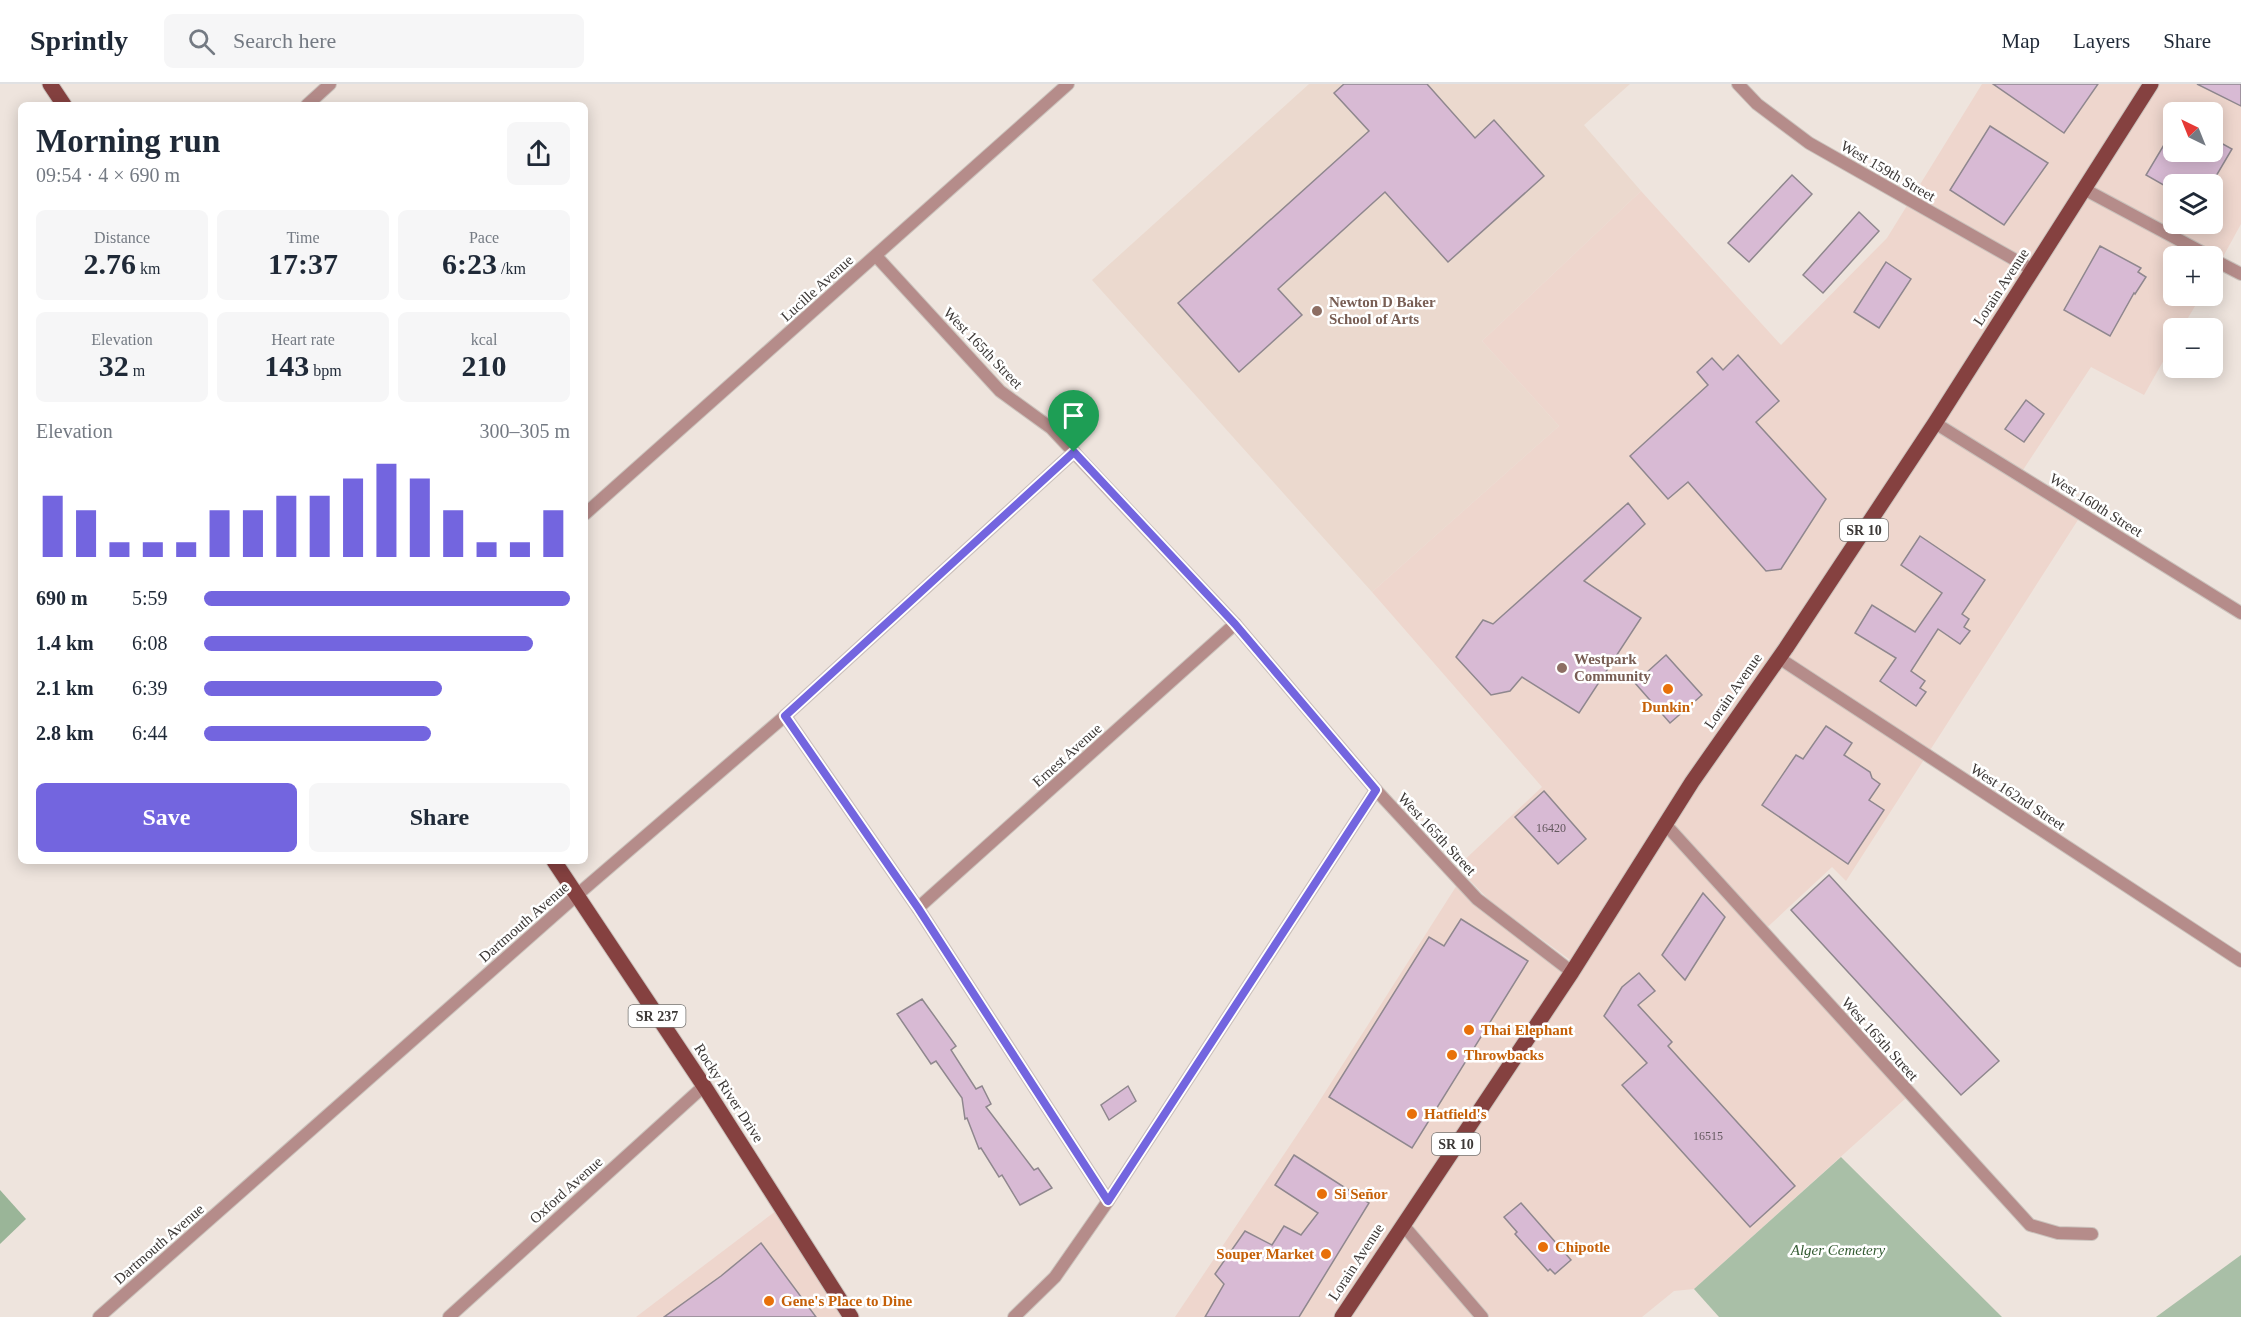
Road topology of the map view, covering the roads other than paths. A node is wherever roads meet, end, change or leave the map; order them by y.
1 (50, 84) edge
2 (330, 84) edge
3 (1068, 84) edge
4 (1738, 84) edge
5 (2151, 84) edge
6 (62, 102) edge
7 (309, 102) edge
8 (2084, 189) junction
9 (2189, 246) edge
10 (876, 256) junction
11 (2223, 264) edge
12 (2033, 270) junction
13 (2241, 274) edge
14 (1935, 423) junction
15 (1074, 452) junction
16 (588, 511) edge
17 (2241, 613) edge
18 (1235, 624) junction
19 (1779, 658) junction
20 (785, 716) junction
21 (1376, 790) junction
22 (1666, 825) junction
23 (556, 864) edge
24 (577, 895) junction
25 (918, 908) junction
26 (2241, 961) edge
27 (1572, 972) junction
28 (704, 1086) junction
29 (1108, 1201) junction
30 (1403, 1225) junction
31 (2092, 1234) dead end
32 (99, 1317) edge
33 (449, 1317) edge
34 (851, 1317) edge
35 (1014, 1317) edge
36 (1342, 1317) edge
37 (1482, 1317) edge

1 - 6 main road
2 - 7 street
3 - 10 street, Lucille Avenue
4 - 12 street, West 159th Street
5 - 8 main road, Lorain Avenue / SR 10
8 - 9 street
8 - 12 main road, Lorain Avenue / SR 10
10 - 15 street, West 165th Street
10 - 16 street, Lucille Avenue
11 - 13 street
12 - 14 main road, Lorain Avenue / SR 10
14 - 17 street, West 160th Street
14 - 19 main road, Lorain Avenue / SR 10
15 - 18 street, West 165th Street
15 - 20 street, Dartmouth Avenue
18 - 21 street, West 165th Street
18 - 25 street, Ernest Avenue
19 - 22 main road, Lorain Avenue / SR 10
19 - 26 street, West 162nd Street
20 - 24 street, Dartmouth Avenue
20 - 25 street
21 - 27 street, West 165th Street
21 - 29 street
22 - 27 main road, Lorain Avenue / SR 10
22 - 31 street, West 165th Street
23 - 24 main road, Rocky River Drive / SR 237
24 - 28 main road, Rocky River Drive / SR 237
24 - 32 street, Dartmouth Avenue
25 - 29 street
27 - 30 main road, Lorain Avenue / SR 10
28 - 33 street, Oxford Avenue
28 - 34 main road, Rocky River Drive / SR 237
29 - 35 street
30 - 36 main road, Lorain Avenue / SR 10
30 - 37 street

